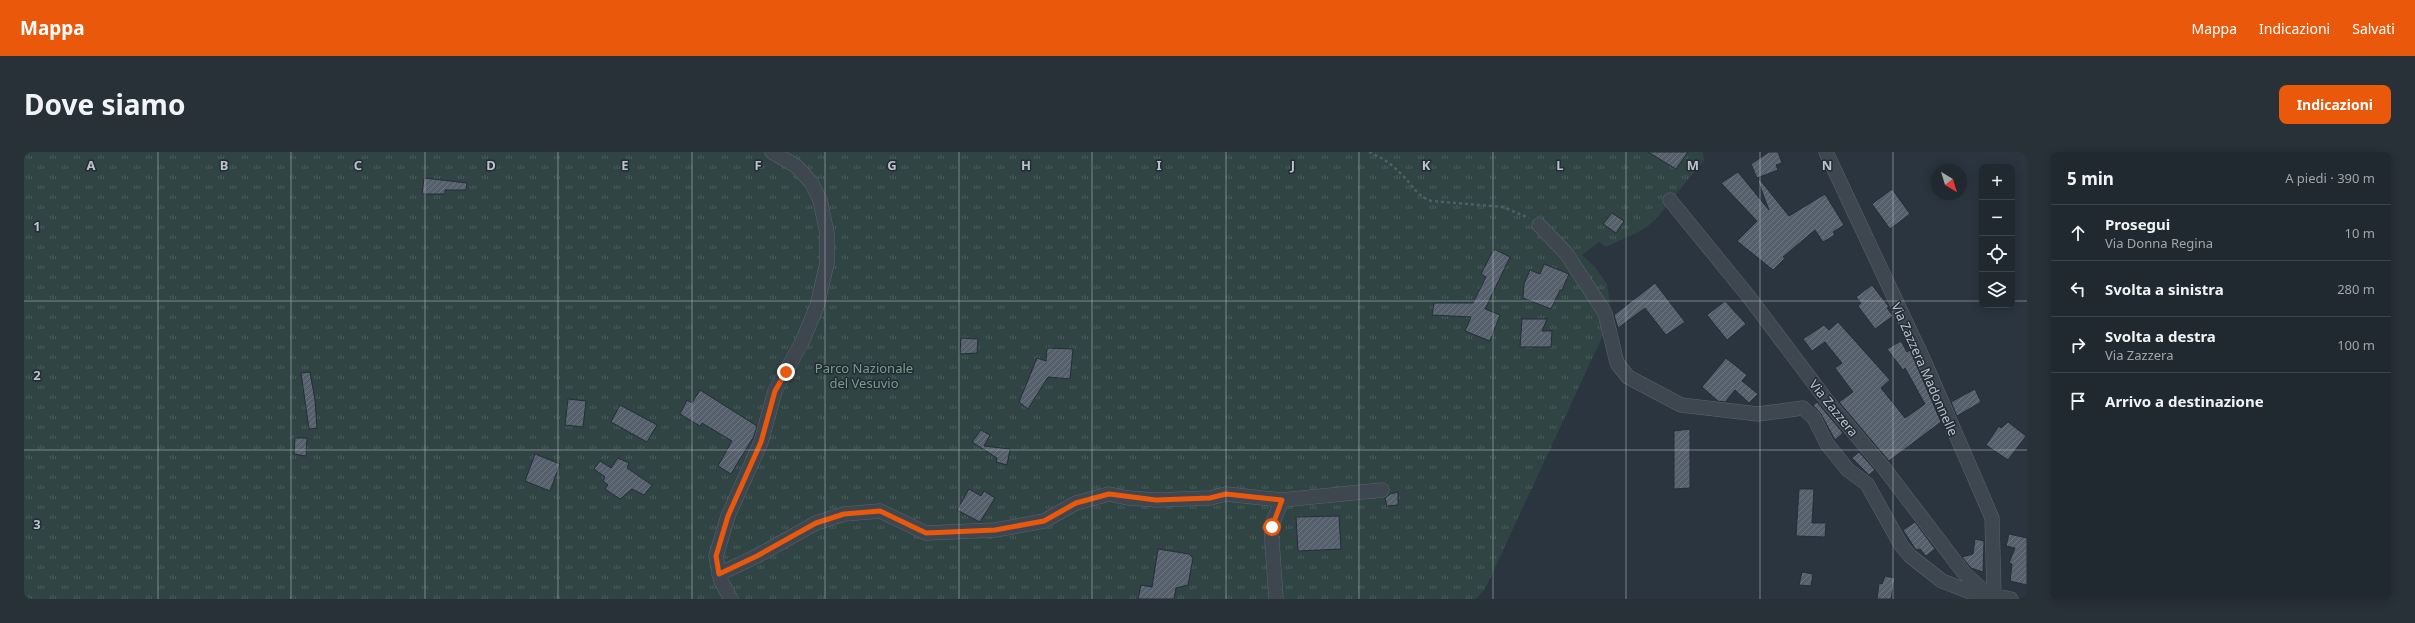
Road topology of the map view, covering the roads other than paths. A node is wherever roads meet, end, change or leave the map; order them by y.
1 (772, 152) edge
2 (1826, 152) edge
3 (1670, 200) dead end
4 (1539, 225) road end
5 (1382, 490) dead end
6 (1282, 500) junction
7 (719, 574) junction
8 (1991, 594) junction
9 (731, 599) edge
10 (1276, 599) edge
11 (2011, 599) edge

1 - 7 street
2 - 8 street, Via Zazzera Madonnelle
3 - 8 street, Via Zazzera
4 - 8 street
5 - 6 street
6 - 7 street
6 - 10 street
7 - 9 street
8 - 11 street, Via Zazzera

